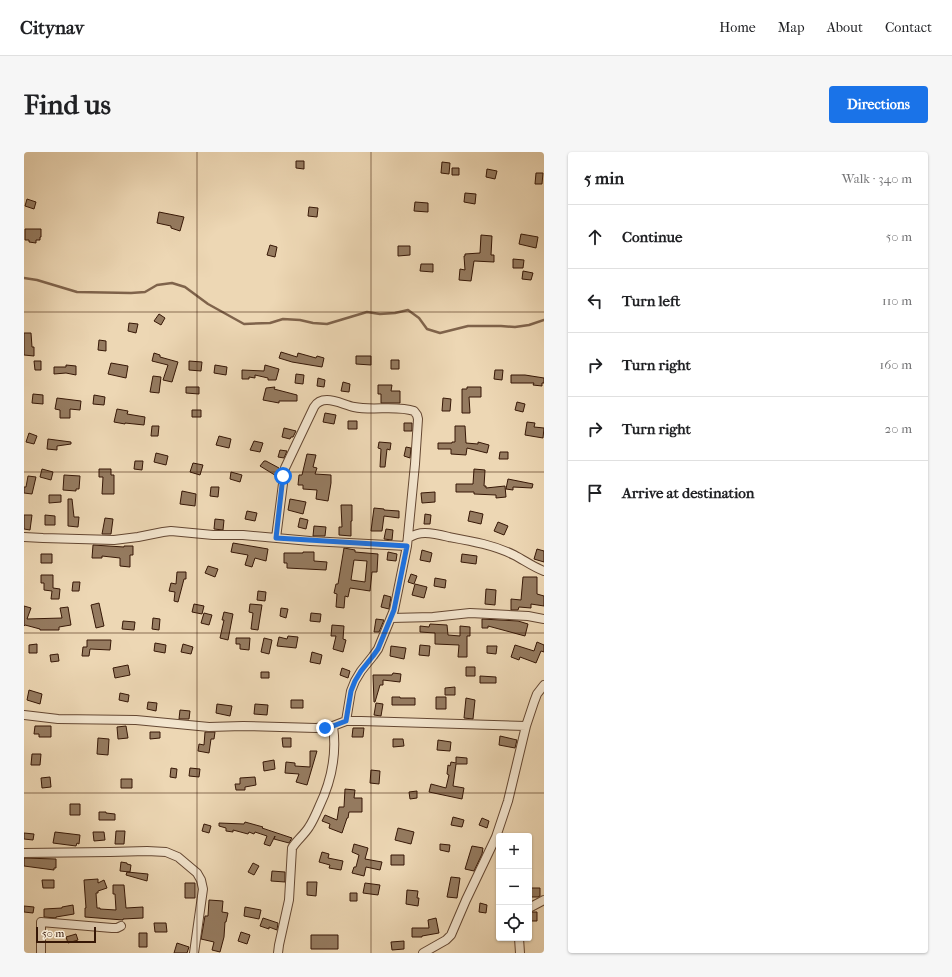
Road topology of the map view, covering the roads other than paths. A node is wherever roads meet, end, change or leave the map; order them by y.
1 (24, 537) edge
2 (276, 538) junction
3 (407, 542) junction
4 (544, 571) edge
5 (391, 618) junction
6 (544, 619) edge
7 (544, 685) edge
8 (24, 715) edge
9 (346, 721) junction
10 (333, 726) junction
11 (526, 726) junction
12 (24, 853) edge
13 (544, 900) edge
14 (532, 906) edge
15 (120, 926) dead end
16 (519, 941) edge
17 (41, 953) edge
18 (194, 953) edge
19 (278, 953) edge
20 (423, 953) edge
21 (520, 953) edge

1 - 2 street
2 - 3 street
2 - 3 street
3 - 4 street
3 - 5 street
5 - 6 street
5 - 9 street
7 - 11 street
8 - 10 street
9 - 10 street
9 - 11 street
10 - 19 street
11 - 20 street
12 - 18 street
13 - 14 street
15 - 17 street
16 - 21 street

